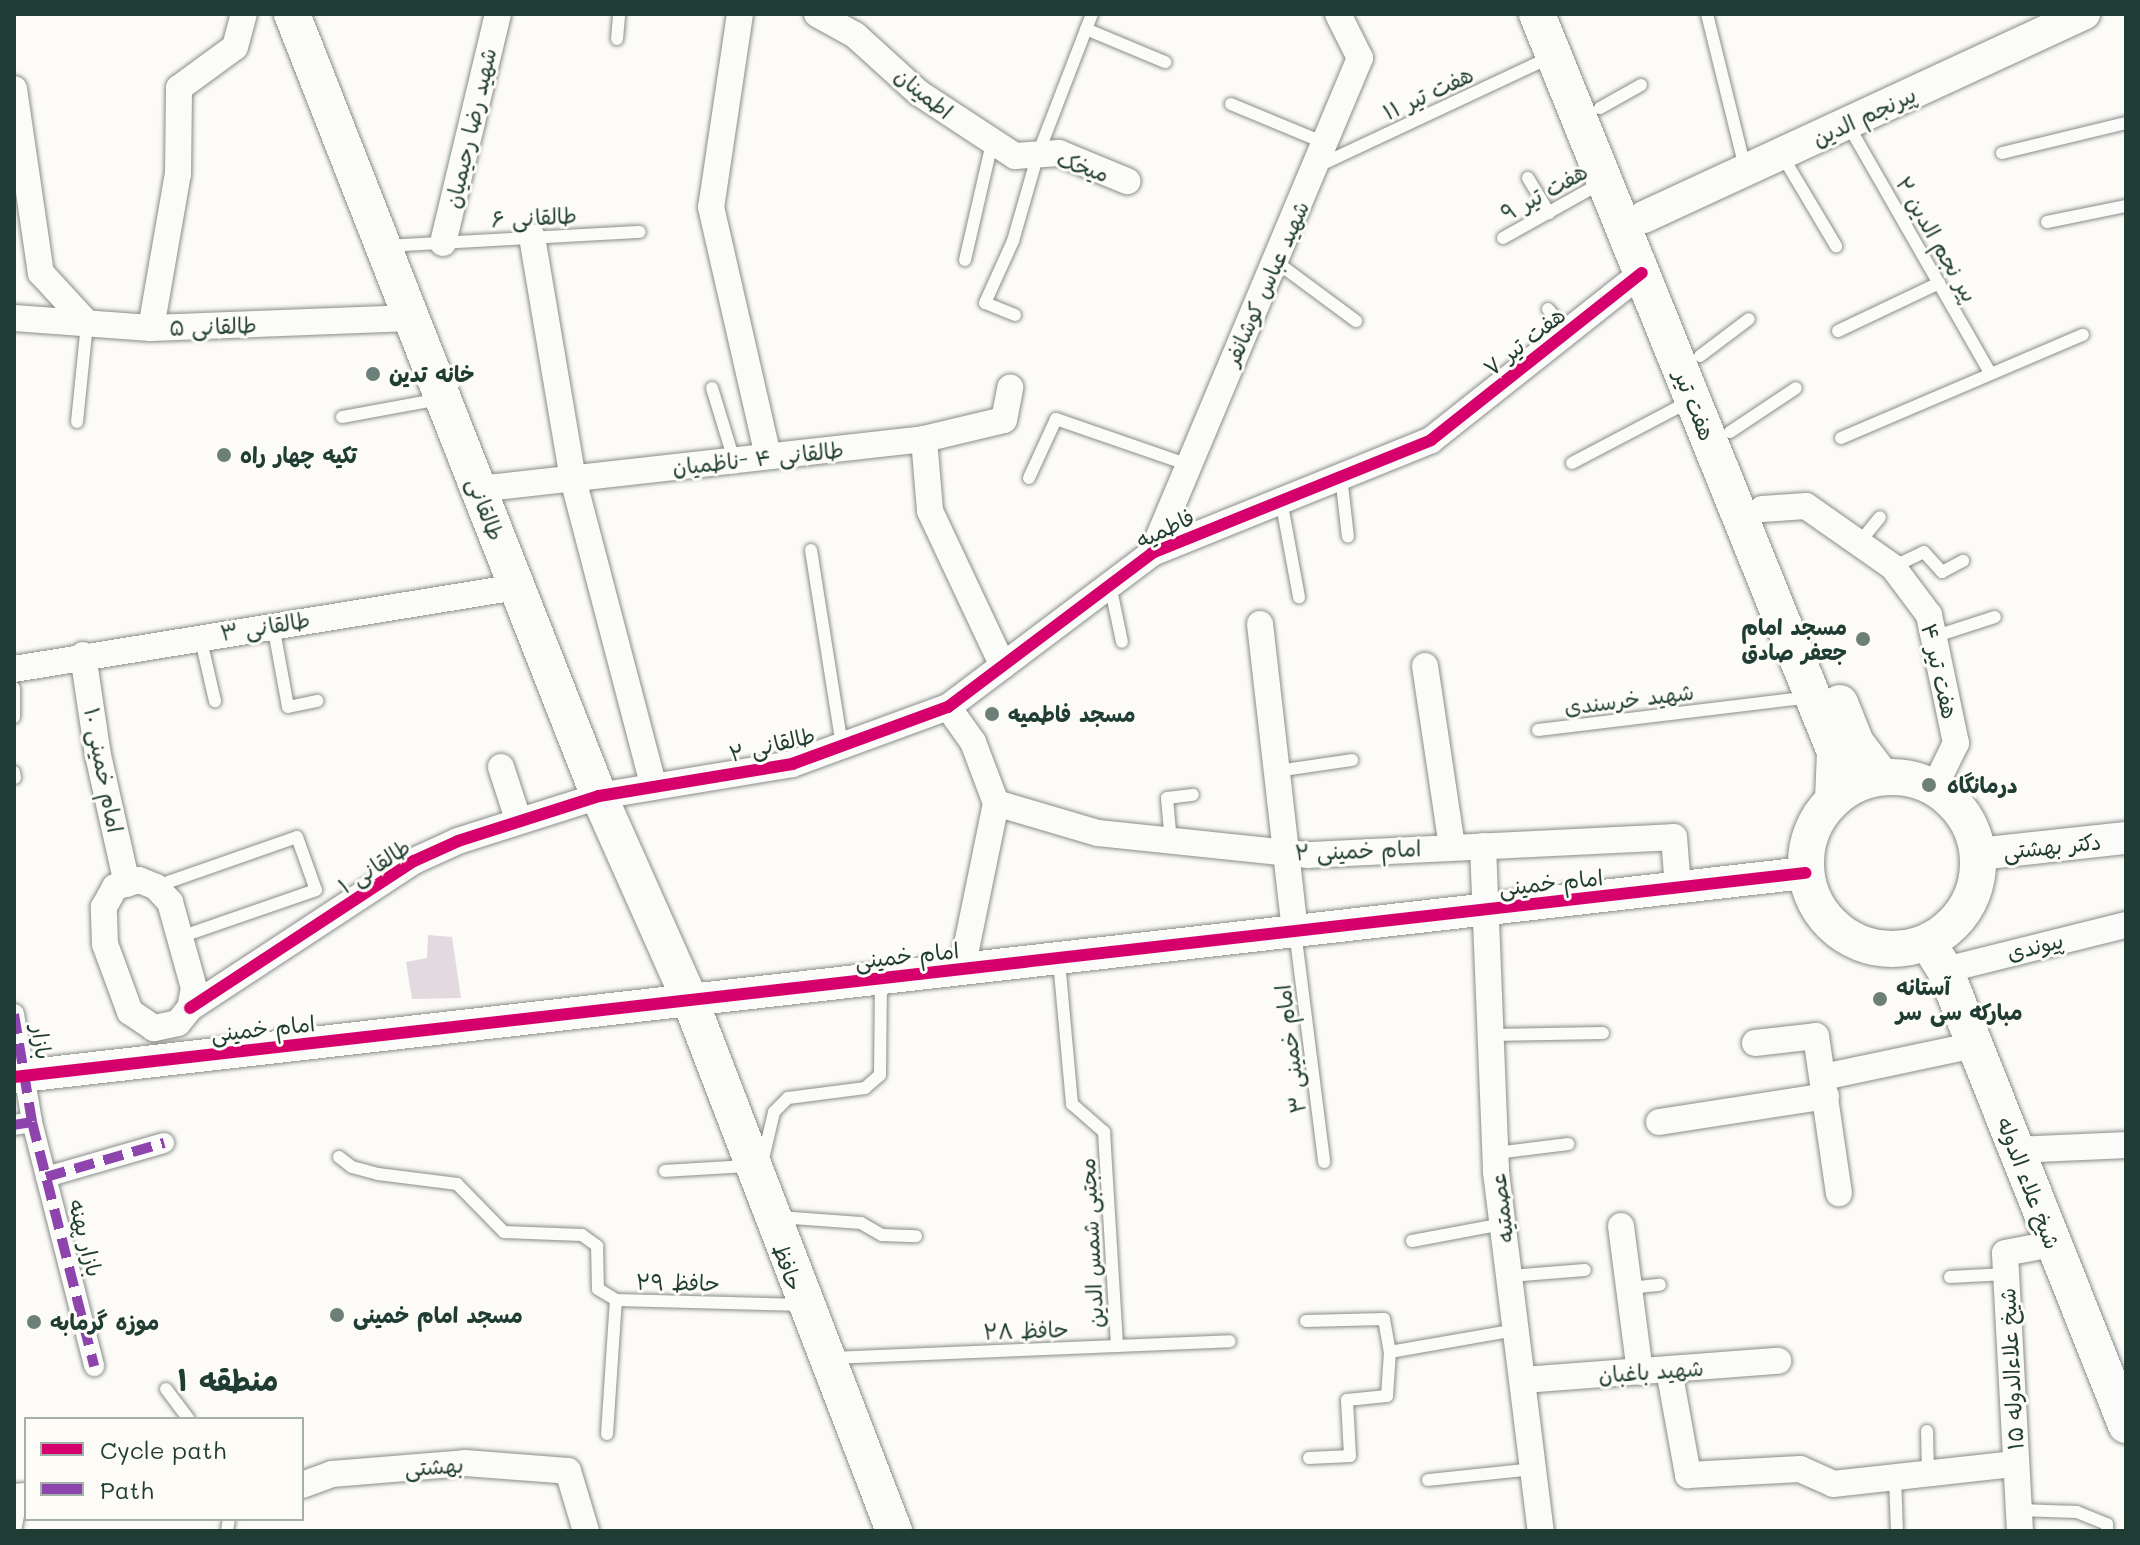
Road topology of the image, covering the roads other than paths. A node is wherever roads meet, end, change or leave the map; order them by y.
1 (244, 14) edge
2 (292, 14) edge
3 (498, 14) edge
4 (619, 14) edge
5 (740, 14) edge
6 (817, 14) edge
7 (1092, 14) edge
8 (1338, 14) edge
9 (1537, 14) edge
10 (1562, 14) edge
11 (1707, 14) edge
12 (2080, 15) edge
13 (1086, 29) junction
14 (617, 39) dead end
15 (1554, 56) junction
16 (1165, 62) dead end
17 (1641, 85) dead end
18 (14, 89) edge
19 (1231, 104) dead end
20 (1600, 108) junction
21 (1847, 123) junction
22 (2126, 123) edge
23 (992, 143) junction
24 (2002, 153) dead end
25 (1038, 154) junction
26 (1781, 154) junction
27 (1322, 155) junction
28 (1745, 171) junction
29 (1528, 178) dead end
30 (1127, 181) dead end
31 (1605, 181) junction
32 (21, 186) edge
33 (2126, 206) edge
34 (1549, 213) junction
35 (1634, 222) junction
36 (2047, 222) dead end
37 (640, 232) dead end
38 (532, 237) junction
39 (1503, 238) dead end
40 (443, 243) junction
41 (383, 246) junction
42 (1836, 246) dead end
43 (965, 260) dead end
44 (1275, 260) junction
45 (1642, 273) junction
46 (1939, 283) junction
47 (1548, 309) dead end
48 (1015, 315) dead end
49 (14, 318) edge
50 (412, 318) junction
51 (1749, 319) dead end
52 (1356, 321) dead end
53 (87, 323) junction
54 (151, 328) junction
55 (1838, 331) dead end
56 (1567, 332) junction
57 (2083, 335) dead end
58 (1700, 356) junction
59 (1991, 374) junction
60 (712, 388) dead end
61 (1010, 388) dead end
62 (1796, 388) dead end
63 (443, 398) junction
64 (1693, 399) junction
65 (342, 417) dead end
66 (77, 422) dead end
67 (1730, 432) junction
68 (1841, 438) dead end
69 (924, 439) junction
70 (1431, 440) joint
71 (768, 456) junction
72 (734, 460) junction
73 (1572, 463) dead end
74 (1189, 465) junction
75 (1341, 476) junction
76 (1029, 478) dead end
77 (573, 479) junction
78 (479, 489) junction
79 (1281, 500) junction
80 (1762, 509) junction
81 (1880, 517) dead end
82 (1348, 537) dead end
83 (1859, 543) junction
84 (811, 550) dead end
85 (1152, 553) junction
86 (1963, 561) dead end
87 (1893, 567) junction
88 (1110, 585) junction
89 (517, 587) junction
90 (1299, 597) dead end
91 (1995, 617) dead end
92 (1260, 624) dead end
93 (273, 625) junction
94 (200, 636) junction
95 (1933, 637) junction
96 (1122, 642) dead end
97 (83, 655) junction
98 (1003, 666) junction
99 (1425, 666) dead end
100 (14, 669) edge
101 (14, 688) edge
102 (1812, 696) junction
103 (215, 701) dead end
104 (317, 701) dead end
105 (948, 707) junction
106 (14, 717) edge
107 (1538, 730) dead end
108 (842, 746) junction
109 (1352, 760) dead end
110 (501, 767) dead end
111 (1277, 771) junction
112 (1882, 777) junction
113 (654, 787) junction
114 (1934, 788) junction
115 (1193, 795) dead end
116 (599, 796) junction
117 (1833, 799) junction
118 (996, 803) junction
119 (518, 819) junction
120 (2126, 838) edge
121 (1171, 842) junction
122 (1452, 846) junction
123 (1483, 846) junction
124 (1286, 853) junction
125 (1978, 854) junction
126 (1805, 873) junction
127 (127, 884) junction
128 (156, 887) junction
129 (1678, 888) junction
130 (1486, 909) junction
131 (2126, 925) edge
132 (1295, 931) junction
133 (180, 937) junction
134 (1936, 956) junction
135 (1059, 958) junction
136 (962, 969) junction
137 (880, 978) junction
138 (690, 1000) junction
139 (190, 1008) junction
140 (14, 1014) edge
141 (1603, 1033) dead end
142 (1492, 1035) junction
143 (1755, 1043) dead end
144 (1975, 1045) junction
145 (18, 1076) edge
146 (1825, 1086) junction
147 (1659, 1122) dead end
148 (23, 1123) edge
149 (164, 1143) dead end
150 (1568, 1144) dead end
151 (2126, 1145) edge
152 (2016, 1150) junction
153 (1496, 1153) junction
154 (339, 1157) dead end
155 (1324, 1162) dead end
156 (665, 1171) dead end
157 (46, 1177) junction
158 (760, 1191) junction
159 (1839, 1193) dead end
160 (1503, 1224) junction
161 (1621, 1226) dead end
162 (916, 1236) dead end
163 (1412, 1241) dead end
164 (2052, 1244) junction
165 (1585, 1270) dead end
166 (2006, 1274) junction
167 (1510, 1276) junction
168 (1950, 1277) dead end
169 (1660, 1285) dead end
170 (1629, 1288) junction
171 (616, 1300) junction
172 (803, 1305) junction
173 (1306, 1321) dead end
174 (1517, 1330) junction
175 (1230, 1341) dead end
176 (1117, 1346) junction
177 (1390, 1352) junction
178 (824, 1358) junction
179 (1778, 1361) dead end
180 (94, 1366) dead end
181 (1669, 1370) junction
182 (1640, 1372) junction
183 (2116, 1372) edge
184 (1523, 1380) junction
185 (166, 1389) dead end
186 (187, 1417) edge
187 (2126, 1425) edge
188 (1927, 1431) dead end
189 (607, 1434) dead end
190 (1309, 1458) dead end
191 (2015, 1464) junction
192 (1928, 1473) junction
193 (1895, 1477) junction
194 (1536, 1479) junction
195 (1428, 1480) dead end
196 (304, 1484) edge
197 (21, 1496) edge
198 (2019, 1520) edge
199 (15, 1531) edge
200 (586, 1531) edge
201 (894, 1531) edge
202 (1541, 1531) edge
203 (1897, 1531) edge
204 (2107, 1531) edge

1 - 54 street
2 - 41 main road, طالقانی
3 - 40 street, شهید رضا رحیمیان
4 - 14 lane
5 - 71 street
6 - 23 street, اطمینان
7 - 13 lane
8 - 27 street, شهید عباس کوشانفر
9 - 15 main road, هفت تیر
10 - 20 main road, هفت تیر
11 - 28 lane
12 - 21 street, پیرنجم الدین
13 - 16 lane
13 - 25 lane
15 - 27 lane, هفت تیر ۱۱
15 - 31 main road, هفت تیر
17 - 20 lane
18 - 32 street
19 - 27 lane
20 - 35 main road, هفت تیر
21 - 26 street, پیرنجم الدین
21 - 46 lane, پیر نجم الدین ۲
22 - 24 lane
23 - 25 street, اطمینان
23 - 43 lane
25 - 30 street, میخک
25 - 48 lane
26 - 28 street, پیرنجم الدین
26 - 42 lane
27 - 44 street, شهید عباس کوشانفر
28 - 35 street, پیرنجم الدین
29 - 34 lane
31 - 34 lane, هفت تیر ۹
31 - 35 main road, هفت تیر
32 - 53 street
33 - 36 lane
34 - 39 lane, هفت تیر ۹
35 - 45 main road, هفت تیر
35 - 58 main road, هفت تیر
37 - 38 lane, طالقانی ۶
38 - 40 lane, طالقانی ۶
38 - 77 street
40 - 41 lane, طالقانی ۶
41 - 50 main road, طالقانی
44 - 52 lane
44 - 74 street, شهید عباس کوشانفر
45 - 56 street, هفت تیر ۷
45 - 64 main road, هفت تیر
46 - 55 lane
46 - 59 lane, پیر نجم الدین ۲
47 - 56 lane
49 - 53 street, طالقانی ۵
50 - 54 street, طالقانی ۵
50 - 63 main road, طالقانی
51 - 58 lane
53 - 54 street, طالقانی ۵
53 - 66 lane
56 - 70 street, هفت تیر ۷
57 - 59 lane
58 - 67 main road, هفت تیر
59 - 68 lane
60 - 72 lane
61 - 69 street, طالقانی ۴ -ناظمیان
62 - 67 lane
63 - 65 lane
63 - 78 main road, طالقانی
64 - 73 lane
64 - 102 main road, هفت تیر
67 - 80 main road, هفت تیر
69 - 71 street, طالقانی ۴ -ناظمیان
69 - 98 street
70 - 75 street, فاطمیه
71 - 72 street, طالقانی ۴ -ناظمیان
72 - 77 street, طالقانی ۴ -ناظمیان
74 - 76 lane
74 - 85 street, شهید عباس کوشانفر
75 - 79 street, فاطمیه
75 - 82 lane
77 - 78 street, طالقانی ۴ -ناظمیان
77 - 113 street
78 - 89 main road, طالقانی
79 - 85 street, فاطمیه
79 - 90 lane
80 - 83 street, هفت تیر ۴
80 - 112 main road, هفت تیر
81 - 83 lane
83 - 87 street, هفت تیر ۴
84 - 108 lane
85 - 88 street, فاطمیه
86 - 87 lane
87 - 95 street, هفت تیر ۴
88 - 96 lane
88 - 98 street, فاطمیه
89 - 93 street, طالقانی ۳
89 - 116 main road, طالقانی
91 - 95 lane
92 - 111 street
93 - 94 street, طالقانی ۳
93 - 104 lane
94 - 97 street, طالقانی ۳
94 - 103 lane
95 - 114 street, هفت تیر ۴
97 - 100 street, طالقانی ۳
97 - 127 street, امام خمینی ۱۰
98 - 105 street, فاطمیه
99 - 122 street
101 - 106 lane
102 - 107 lane, شهید خرسندی
102 - 117 main road, هفت تیر
105 - 108 street, طالقانی ۲
105 - 118 street
108 - 113 street, طالقانی ۲
109 - 111 lane
110 - 119 street
111 - 124 street
112 - 114 main road
112 - 117 main road
113 - 116 street, طالقانی ۲
114 - 125 main road
115 - 121 lane
116 - 119 street, طالقانی ۱
116 - 138 main road, طالقانی
117 - 126 main road
118 - 121 street, امام خمینی ۲
118 - 136 street
119 - 139 street, طالقانی ۱
120 - 125 street, دکتر بهشتی
121 - 124 street, امام خمینی ۲
122 - 123 street, امام خمینی ۲
122 - 124 street, امام خمینی ۲
123 - 129 street, امام خمینی ۲
123 - 130 street, عصمتیه
124 - 132 street
125 - 134 main road
126 - 129 street, امام خمینی
126 - 134 main road
127 - 128 street
127 - 139 street, طالقانی ۱
128 - 133 street
128 - 133 lane
129 - 130 street, امام خمینی
130 - 132 street, امام خمینی
130 - 142 street, عصمتیه
131 - 134 street, پیوندی
132 - 135 street, امام خمینی
132 - 155 lane, امام خمینی ۳
133 - 139 street
134 - 144 main road, شیخ علاء الدوله
135 - 136 street, امام خمینی
135 - 176 lane, مجتبی شمس الدین
136 - 137 street, امام خمینی
137 - 138 street, امام خمینی
137 - 158 lane
138 - 145 street, امام خمینی
138 - 158 main road, حافظ
140 - 145 street, بازار
141 - 142 lane
142 - 153 street, عصمتیه
143 - 146 street
144 - 146 street
144 - 152 main road, شیخ علاء الدوله
145 - 148 street, بازار
146 - 147 street
146 - 159 street
148 - 157 street, بازار پهنه
149 - 157 street
150 - 153 lane
151 - 152 street
152 - 164 main road, شیخ علاء الدوله
153 - 160 street, عصمتیه
154 - 171 lane, حافظ ۲۹
156 - 158 lane
157 - 180 street, بازار پهنه
158 - 162 lane
158 - 172 main road, حافظ
160 - 163 lane
160 - 167 street, عصمتیه
161 - 170 street
164 - 166 street, شیخ علاءالدوله ۱۵
164 - 183 main road, شیخ علاء الدوله
165 - 167 lane
166 - 168 lane, شیخ علاءالدوله ۱۵
166 - 191 street, شیخ علاءالدوله ۱۵
167 - 174 street, عصمتیه
169 - 170 lane
170 - 182 street
171 - 172 lane, حافظ ۲۹
171 - 189 lane
172 - 178 main road, حافظ
173 - 177 lane
174 - 177 lane
174 - 184 street, عصمتیه
175 - 176 lane, حافظ ۲۸
176 - 178 lane, حافظ ۲۸
177 - 190 lane
178 - 201 main road, حافظ
179 - 181 street, شهید باغبان
181 - 182 street, شهید باغبان
181 - 193 street
182 - 184 street, شهید باغبان
183 - 187 main road, شیخ علاء الدوله
184 - 194 street, عصمتیه
185 - 186 lane
188 - 192 lane
191 - 192 street
191 - 198 street, شیخ علاءالدوله ۱۵
192 - 193 street
193 - 203 lane
194 - 195 lane
194 - 202 street, عصمتیه
196 - 200 street, بهشتی
197 - 199 lane
198 - 204 lane

